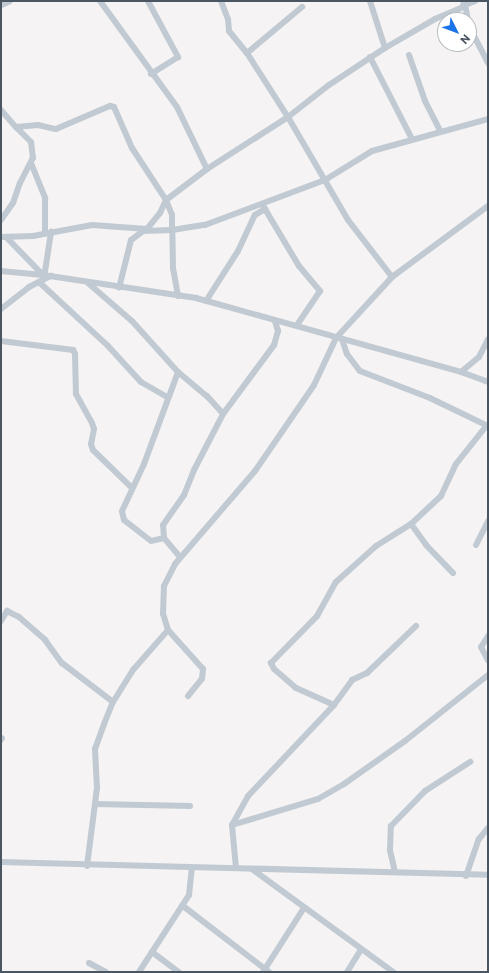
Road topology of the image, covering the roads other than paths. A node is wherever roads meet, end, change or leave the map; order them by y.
1 (8, 1) edge
2 (100, 1) edge
3 (148, 1) edge
4 (221, 1) edge
5 (370, 1) edge
6 (475, 1) edge
7 (464, 3) edge
8 (1, 4) edge
9 (302, 7) dead end
10 (477, 42) edge
11 (385, 48) junction
12 (247, 53) junction
13 (409, 55) dead end
14 (370, 57) junction
15 (488, 63) edge
16 (151, 74) junction
17 (1, 110) edge
18 (288, 117) junction
19 (488, 119) edge
20 (16, 127) junction
21 (440, 131) junction
22 (412, 140) junction
23 (31, 163) junction
24 (207, 169) junction
25 (325, 180) junction
26 (166, 200) junction
27 (488, 206) edge
28 (263, 207) junction
29 (1, 220) edge
30 (172, 230) junction
31 (143, 231) junction
32 (48, 233) junction
33 (3, 236) edge
34 (1, 271) edge
35 (392, 277) junction
36 (42, 278) junction
37 (86, 282) junction
38 (118, 288) junction
39 (178, 296) junction
40 (206, 301) junction
41 (1, 308) edge
42 (275, 321) junction
43 (298, 326) junction
44 (339, 338) junction
45 (488, 339) edge
46 (1, 341) edge
47 (178, 372) junction
48 (461, 372) junction
49 (488, 382) edge
50 (167, 398) junction
51 (223, 414) junction
52 (488, 425) edge
53 (132, 488) junction
54 (488, 521) edge
55 (411, 524) junction
56 (164, 538) junction
57 (476, 545) dead end
58 (180, 557) junction
59 (453, 573) dead end
60 (1, 621) edge
61 (416, 626) dead end
62 (168, 630) junction
63 (488, 636) edge
64 (488, 660) edge
65 (488, 675) edge
66 (188, 696) dead end
67 (113, 702) junction
68 (334, 705) junction
69 (470, 762) dead end
70 (95, 804) junction
71 (190, 806) dead end
72 (232, 825) junction
73 (488, 828) edge
74 (1, 862) edge
75 (87, 866) junction
76 (192, 868) junction
77 (236, 868) junction
78 (252, 869) junction
79 (394, 872) junction
80 (466, 876) junction
81 (488, 876) edge
82 (183, 906) junction
83 (304, 908) junction
84 (361, 950) junction
85 (152, 952) junction
86 (89, 963) dead end
87 (265, 971) edge
88 (106, 972) edge
89 (139, 972) edge
90 (179, 972) edge
91 (347, 972) edge
92 (393, 972) edge

1 - 8 street
2 - 16 street
3 - 16 street
4 - 12 street
5 - 11 street
6 - 7 street
7 - 11 street
9 - 12 street
10 - 15 street
11 - 14 street
12 - 18 street
13 - 21 street
14 - 18 street
14 - 22 street
16 - 24 street
17 - 20 street
18 - 24 street
18 - 25 street
19 - 21 street
20 - 23 street
20 - 26 street
21 - 22 street
22 - 25 street
23 - 29 street
23 - 32 street
24 - 26 street
25 - 28 street
25 - 35 street
26 - 30 street
26 - 31 street
27 - 35 street
28 - 30 street
28 - 40 street
28 - 43 street
30 - 31 street
30 - 39 street
31 - 32 street
31 - 38 street
32 - 33 street
32 - 36 street
33 - 36 street
34 - 36 street
35 - 44 street
36 - 37 street
36 - 41 street
36 - 50 street
37 - 38 street
37 - 47 street
38 - 39 street
39 - 40 street
40 - 42 street
42 - 43 street
42 - 51 street
43 - 44 street
44 - 48 street
44 - 52 street
44 - 58 street
45 - 48 street
46 - 53 street
47 - 50 street
47 - 51 street
48 - 49 street
50 - 53 street
51 - 56 street
52 - 55 street
53 - 56 street
54 - 57 street
55 - 59 street
55 - 68 street
56 - 58 street
58 - 62 street
60 - 67 street
61 - 68 street
62 - 66 street
62 - 67 street
63 - 64 street
65 - 72 street
67 - 70 street
68 - 72 street
69 - 79 street
70 - 71 street
70 - 75 street
72 - 77 street
73 - 80 street
74 - 75 street
75 - 76 street
76 - 77 street
76 - 82 street
77 - 78 street
78 - 79 street
78 - 83 street
79 - 80 street
80 - 81 street
82 - 85 street
82 - 87 street
83 - 84 street
83 - 87 street
84 - 91 street
84 - 92 street
85 - 89 street
85 - 90 street
86 - 88 street

